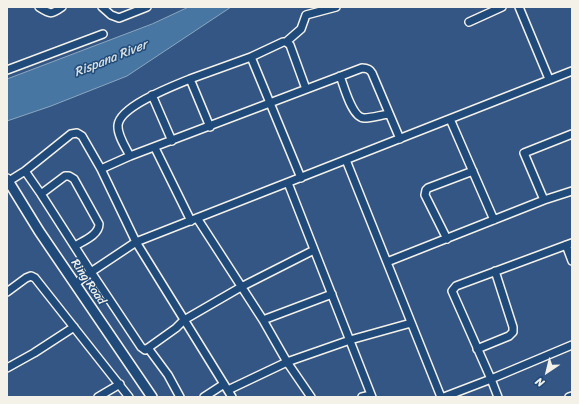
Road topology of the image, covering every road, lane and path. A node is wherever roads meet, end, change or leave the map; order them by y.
1 (39, 7) edge
2 (62, 7) edge
3 (102, 7) edge
4 (147, 7) edge
5 (336, 7) edge
6 (502, 7) edge
7 (519, 7) edge
8 (469, 22) dead end
9 (103, 34) dead end
10 (286, 42) junction
11 (251, 57) junction
12 (7, 70) edge
13 (572, 71) edge
14 (340, 76) junction
15 (190, 79) junction
16 (549, 79) junction
17 (306, 90) junction
18 (152, 95) junction
19 (271, 103) junction
20 (389, 114) junction
21 (450, 119) junction
22 (210, 127) junction
23 (572, 135) edge
24 (400, 139) junction
25 (172, 141) junction
26 (155, 148) junction
27 (130, 156) junction
28 (346, 160) junction
29 (101, 169) junction
30 (25, 171) junction
31 (473, 171) junction
32 (301, 178) junction
33 (8, 180) edge
34 (288, 183) junction
35 (572, 191) edge
36 (41, 194) junction
37 (544, 200) junction
38 (194, 219) junction
39 (494, 220) junction
40 (447, 238) junction
41 (136, 242) junction
42 (569, 244) edge
43 (75, 246) junction
44 (314, 250) junction
45 (572, 261) edge
46 (387, 262) junction
47 (495, 271) junction
48 (91, 272) junction
49 (75, 284) junction
50 (241, 287) junction
51 (7, 292) edge
52 (332, 294) junction
53 (184, 320) junction
54 (263, 320) junction
55 (411, 323) junction
56 (74, 327) junction
57 (350, 340) junction
58 (572, 345) edge
59 (148, 348) junction
60 (477, 348) junction
61 (287, 362) junction
62 (7, 368) edge
63 (490, 379) junction
64 (120, 384) junction
65 (226, 387) junction
66 (372, 396) edge
67 (572, 396) edge
68 (98, 397) edge
69 (129, 397) edge
70 (152, 397) edge
71 (180, 397) edge
72 (204, 397) edge
73 (232, 397) edge
74 (312, 397) edge
75 (362, 397) edge
76 (442, 397) edge
77 (498, 397) edge
78 (569, 397) edge

1 - 2 street
3 - 4 street
5 - 10 street
6 - 8 street
7 - 16 street
9 - 12 street
10 - 11 street
10 - 17 street
11 - 15 street
11 - 19 street
13 - 16 street
14 - 17 street
14 - 20 street
14 - 20 street
15 - 18 street
15 - 22 street
16 - 21 street
17 - 19 street
18 - 25 street
18 - 27 street
19 - 22 street
19 - 32 street
20 - 24 street
21 - 24 street
21 - 31 street
22 - 25 street
23 - 37 street
24 - 28 street
25 - 26 street
26 - 27 street
26 - 38 street
27 - 29 street
28 - 32 street
28 - 46 street
29 - 30 street
29 - 41 street
30 - 33 street
30 - 36 street
31 - 39 street
31 - 40 street
32 - 34 street
33 - 49 street, Ring Road
34 - 38 street
34 - 44 street
35 - 37 street
36 - 43 street
36 - 43 street
37 - 39 street
38 - 41 street
38 - 50 street
39 - 40 street
40 - 46 street
41 - 48 street
41 - 53 street
42 - 45 street
42 - 47 street
43 - 48 street
44 - 50 street
44 - 52 street
46 - 55 street
47 - 60 street
47 - 60 street
48 - 49 street
48 - 59 street
49 - 70 street, Ring Road
50 - 53 street
50 - 54 street
51 - 56 street
52 - 54 street
52 - 57 street
53 - 59 street
53 - 65 street
54 - 61 street
55 - 57 street
55 - 76 street
56 - 62 street
56 - 64 street
57 - 61 street
57 - 66 street
58 - 63 street
59 - 71 street
60 - 63 street
61 - 65 street
61 - 74 street
63 - 76 street
63 - 77 street
64 - 68 street
64 - 69 street
65 - 72 street
65 - 73 street
66 - 75 street
67 - 78 street

